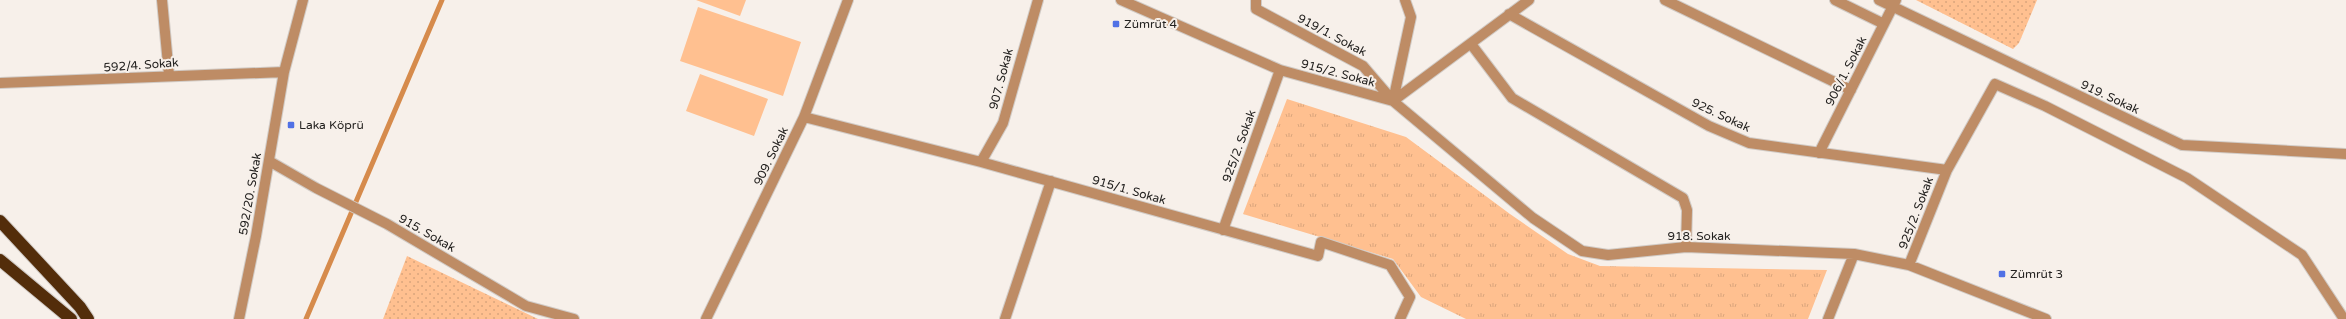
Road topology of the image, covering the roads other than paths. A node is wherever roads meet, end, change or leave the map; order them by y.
1 (162, 0) edge
2 (303, 0) edge
3 (848, 0) edge
4 (1038, 0) edge
5 (1121, 0) edge
6 (1256, 0) edge
7 (1405, 0) edge
8 (1529, 0) edge
9 (1665, 0) edge
10 (1835, 0) edge
11 (1879, 0) edge
12 (1894, 4) edge
13 (1509, 14) junction
14 (1884, 24) junction
15 (1471, 44) junction
16 (1280, 70) junction
17 (284, 72) junction
18 (169, 75) junction
19 (0, 83) edge
20 (1851, 90) junction
21 (1393, 101) junction
22 (804, 118) junction
23 (1819, 153) junction
24 (2346, 154) edge
25 (269, 161) junction
26 (981, 162) junction
27 (1947, 170) junction
28 (1051, 181) junction
29 (0, 221) edge
30 (1223, 230) junction
31 (1686, 247) junction
32 (1854, 254) junction
33 (0, 260) edge
34 (1909, 265) junction
35 (71, 319) edge
36 (88, 319) edge
37 (239, 319) edge
38 (574, 319) edge
39 (706, 319) edge
40 (1005, 319) edge
41 (1400, 319) edge
42 (1828, 319) edge
43 (2046, 319) edge
44 (2344, 319) edge

1 - 18 street
2 - 17 street, 592/20. Sokak
3 - 22 street, 909. Sokak
4 - 26 street, 907. Sokak
5 - 16 street, 915/2. Sokak
6 - 21 street, 919/1. Sokak
7 - 21 street
8 - 13 street
9 - 20 street
10 - 14 street
11 - 12 street, 919. Sokak
12 - 14 street, 906/1. Sokak
12 - 24 street, 919. Sokak
13 - 15 street
13 - 23 street, 925. Sokak
14 - 20 street, 906/1. Sokak
15 - 21 street
15 - 31 street
16 - 21 street, 915/2. Sokak
16 - 30 street, 925/2. Sokak
17 - 18 street, 592/4. Sokak
17 - 25 street, 592/20. Sokak
18 - 19 street, 592/4. Sokak
20 - 23 street, 906/1. Sokak
21 - 31 street, 918. Sokak
22 - 26 street, 915/1. Sokak
22 - 39 street, 909. Sokak
23 - 27 street, 925. Sokak
25 - 37 street, 592/20. Sokak
25 - 38 street, 915. Sokak
26 - 28 street, 915/1. Sokak
27 - 34 street, 925/2. Sokak
27 - 44 street, 925/2. Sokak
28 - 30 street, 915/1. Sokak
28 - 40 street
29 - 36 highway
30 - 41 street, 915/1. Sokak
31 - 32 street, 918. Sokak
32 - 34 street, 918. Sokak
32 - 42 street
33 - 35 highway
34 - 43 street, 918. Sokak

